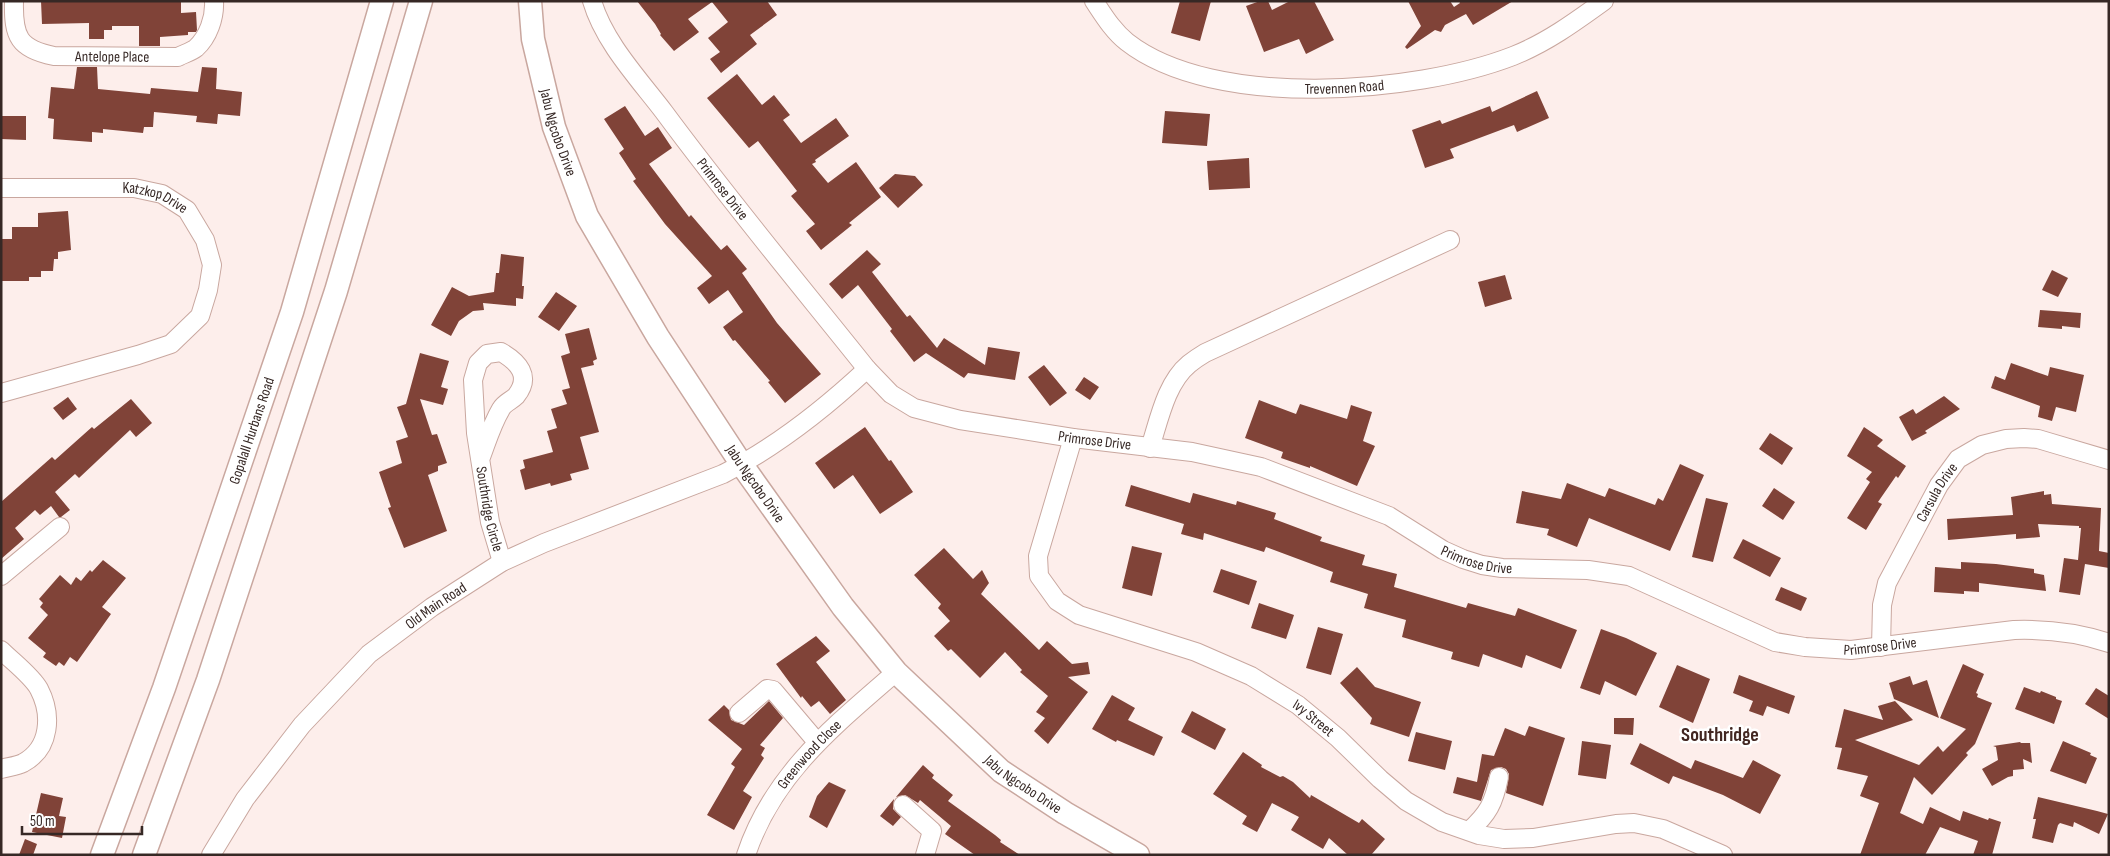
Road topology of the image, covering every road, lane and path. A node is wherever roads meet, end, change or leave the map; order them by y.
1 (14, 1) edge
2 (214, 1) edge
3 (382, 1) edge
4 (421, 1) edge
5 (530, 1) edge
6 (592, 1) edge
7 (1094, 1) edge
8 (1604, 1) edge
9 (1, 188) edge
10 (1450, 240) dead end
11 (867, 369) junction
12 (1, 393) edge
13 (1073, 438) junction
14 (1150, 448) junction
15 (481, 457) junction
16 (2109, 460) edge
17 (742, 465) junction
18 (60, 526) dead end
19 (502, 562) junction
20 (1, 576) edge
21 (2109, 643) edge
22 (1881, 647) junction
23 (1, 650) edge
24 (896, 672) junction
25 (739, 713) dead end
26 (817, 742) junction
27 (1, 769) edge
28 (1499, 777) dead end
29 (903, 805) dead end
30 (1469, 831) junction
31 (102, 855) edge
32 (144, 855) edge
33 (211, 855) edge
34 (746, 855) edge
35 (925, 855) edge
36 (1138, 855) edge
37 (1723, 855) edge

1 - 2 street, Antelope Place
3 - 31 main road, Gopalall Hurbans Road
4 - 32 main road
5 - 17 main road, Jabu Ngcobo Drive
6 - 11 street, Primrose Drive
7 - 8 street, Trevennen Road
9 - 12 street, Katzkop Drive
10 - 14 street
11 - 13 street, Primrose Drive
11 - 17 street
13 - 14 street, Primrose Drive
13 - 30 street, Ivy Street
14 - 22 street, Primrose Drive
15 - 15 street, Southridge Circle
15 - 19 street, Southridge Circle
16 - 22 street, Carsula Drive
17 - 19 street, Old Main Road
17 - 24 main road, Jabu Ngcobo Drive
18 - 20 street
19 - 33 street, Old Main Road
21 - 22 street, Primrose Drive
23 - 27 street
24 - 26 street, Greenwood Close
24 - 36 main road, Jabu Ngcobo Drive
25 - 26 street
26 - 34 street, Greenwood Close
28 - 30 street
29 - 35 street
30 - 37 street, Ivy Street

